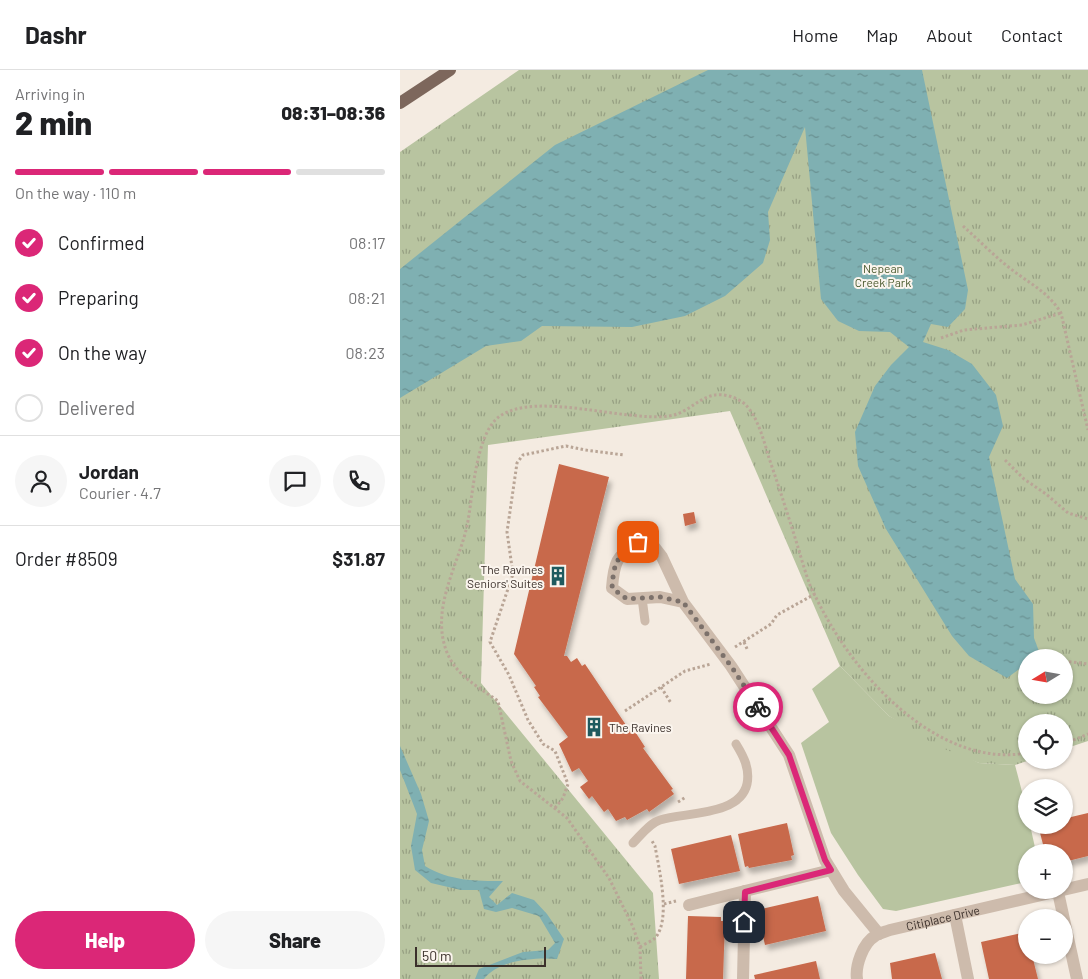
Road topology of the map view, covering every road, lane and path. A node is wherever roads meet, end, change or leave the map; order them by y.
1 (445, 71) edge
2 (400, 103) edge
3 (963, 226) dead end
4 (1061, 313) junction
5 (941, 338) dead end
6 (1088, 430) edge
7 (624, 455) dead end
8 (1005, 460) dead end
9 (1088, 519) edge
10 (642, 598) junction
11 (683, 602) junction
12 (644, 621) dead end
13 (744, 642) dead end
14 (748, 651) dead end
15 (1073, 662) edge
16 (1088, 664) edge
17 (661, 688) dead end
18 (671, 703) dead end
19 (1088, 734) edge
20 (1073, 740) edge
21 (736, 744) dead end
22 (555, 808) dead end
23 (646, 830) junction
24 (633, 842) dead end
25 (831, 870) junction
26 (1088, 884) edge
27 (1073, 888) edge
28 (745, 892) junction
29 (1026, 899) edge
30 (1059, 899) edge
31 (689, 905) dead end
32 (954, 915) junction
33 (879, 934) junction
34 (640, 947) dead end
35 (743, 979) edge
36 (857, 979) edge
37 (968, 979) edge
38 (1076, 979) edge

1 - 2 main road
3 - 4 path
4 - 5 path
4 - 6 path
7 - 22 path
8 - 9 path
10 - 11 street
10 - 11 street
10 - 12 lane
11 - 25 street
13 - 14 path
15 - 16 path
17 - 18 path
19 - 20 path
21 - 23 lane
23 - 24 lane
23 - 34 path
25 - 28 street
25 - 33 street
26 - 27 street, Citiplace Drive
28 - 31 street
28 - 35 street
29 - 32 street, Citiplace Drive
30 - 38 street
32 - 33 street, Citiplace Drive
32 - 37 street
33 - 36 street

